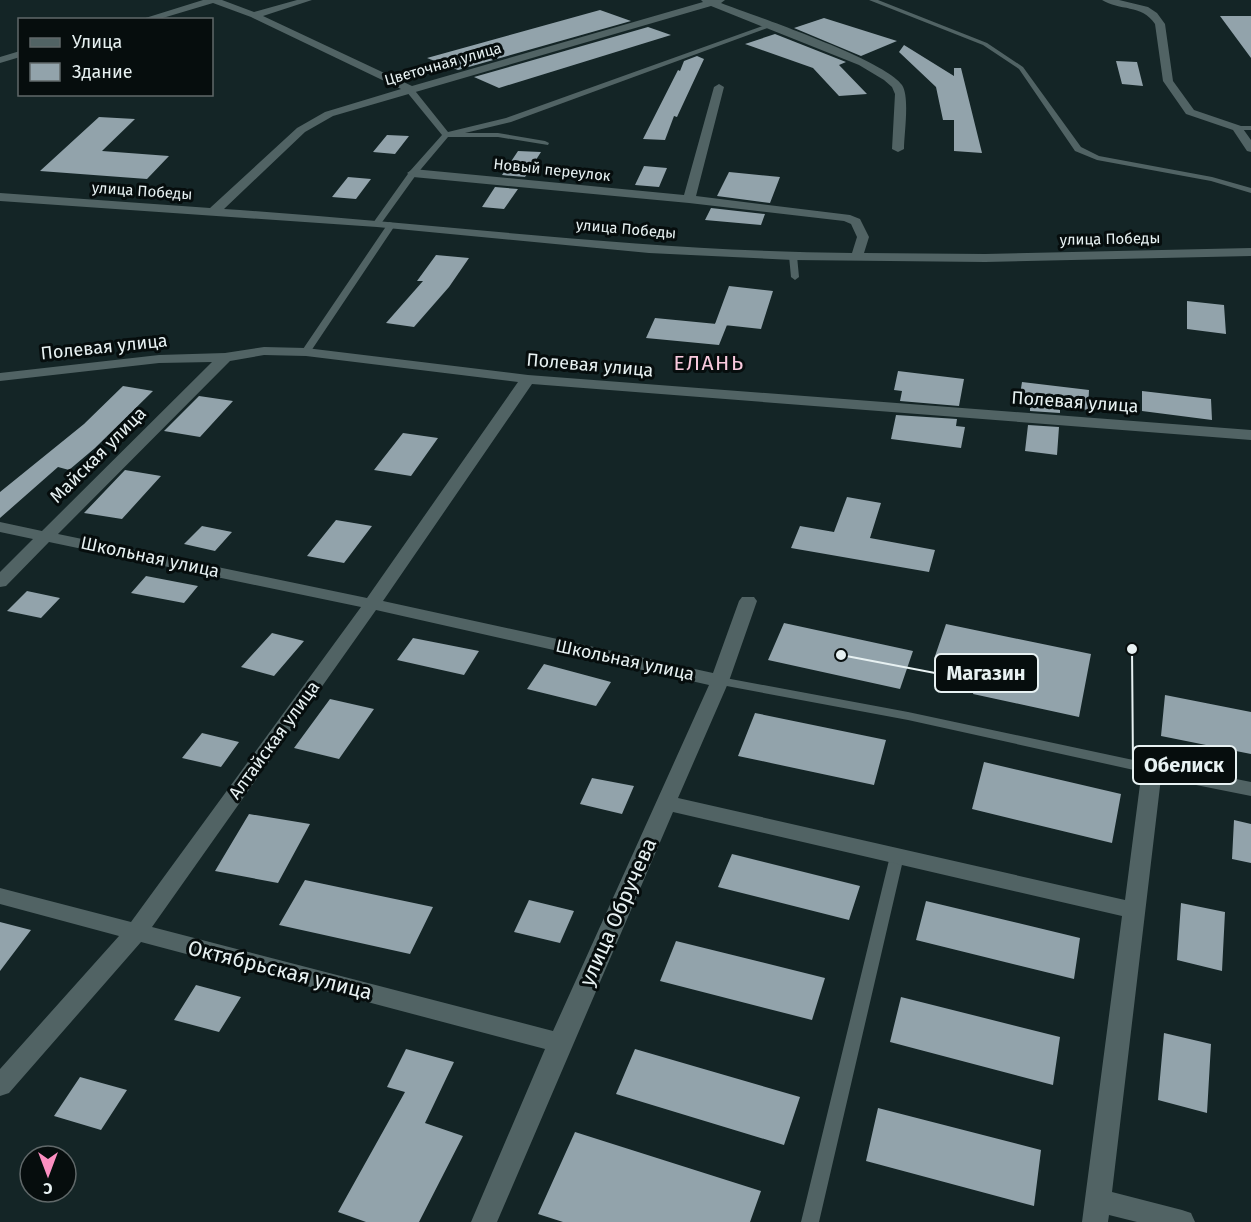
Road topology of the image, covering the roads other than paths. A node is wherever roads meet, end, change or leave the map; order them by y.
1 (213, 0) edge
2 (307, 0) edge
3 (872, 0) edge
4 (1107, 0) edge
5 (1156, 0) edge
6 (712, 1) edge
7 (1145, 9) junction
8 (254, 15) junction
9 (151, 18) edge
10 (771, 25) junction
11 (18, 55) edge
12 (0, 60) edge
13 (719, 87) dead end
14 (409, 89) junction
15 (1251, 128) edge
16 (1237, 129) junction
17 (446, 135) junction
18 (545, 142) dead end
19 (898, 149) dead end
20 (1251, 149) edge
21 (412, 173) junction
22 (1251, 191) edge
23 (0, 197) edge
24 (689, 199) junction
25 (213, 212) junction
26 (377, 223) junction
27 (392, 224) junction
28 (1251, 252) edge
29 (793, 256) junction
30 (857, 256) junction
31 (795, 277) dead end
32 (306, 352) junction
33 (225, 357) junction
34 (0, 377) edge
35 (528, 379) junction
36 (1251, 435) edge
37 (0, 526) edge
38 (46, 535) junction
39 (0, 582) edge
40 (748, 600) dead end
41 (372, 604) junction
42 (720, 681) junction
43 (1152, 769) junction
44 (1251, 789) edge
45 (666, 803) junction
46 (897, 856) junction
47 (0, 896) edge
48 (1133, 910) junction
49 (135, 933) junction
50 (560, 1043) junction
51 (0, 1086) edge
52 (1097, 1211) edge
53 (484, 1222) edge
54 (810, 1222) edge
55 (1182, 1222) edge

1 - 8 street
1 - 9 street
2 - 8 street
3 - 22 lane
4 - 7 street
5 - 7 street
6 - 10 street
6 - 14 street, Цветочная улица
7 - 16 street
8 - 14 street
10 - 17 lane
10 - 19 street
11 - 12 street
13 - 24 street
14 - 17 lane
14 - 25 street, Цветочная улица
15 - 16 lane
16 - 20 street
17 - 18 lane
17 - 21 lane
21 - 24 street, Новый переулок
21 - 26 lane
23 - 25 street, улица Победы
24 - 30 street, Новый переулок
25 - 26 street, улица Победы
26 - 27 street, улица Победы
27 - 29 street, улица Победы
27 - 32 lane
28 - 30 street, улица Победы
29 - 30 street, улица Победы
29 - 31 lane
32 - 33 street, Полевая улица
32 - 35 street, Полевая улица
33 - 34 street, Полевая улица
33 - 38 street, Майская улица
35 - 36 street, Полевая улица
35 - 41 street, Алтайская улица
37 - 38 street, Школьная улица
38 - 39 street, Майская улица
38 - 41 street, Школьная улица
40 - 42 street, улица Обручева
41 - 42 street, Школьная улица
41 - 49 street, Алтайская улица
42 - 43 lane, Школьная улица
42 - 45 street, улица Обручева
43 - 44 street, Школьная улица
43 - 48 street
45 - 46 street
45 - 50 street, улица Обручева
46 - 48 street
46 - 54 lane
47 - 49 street, Октябрьская улица
48 - 52 street
49 - 50 street, Октябрьская улица
49 - 51 street, Алтайская улица
50 - 53 street, улица Обручева
52 - 55 street

